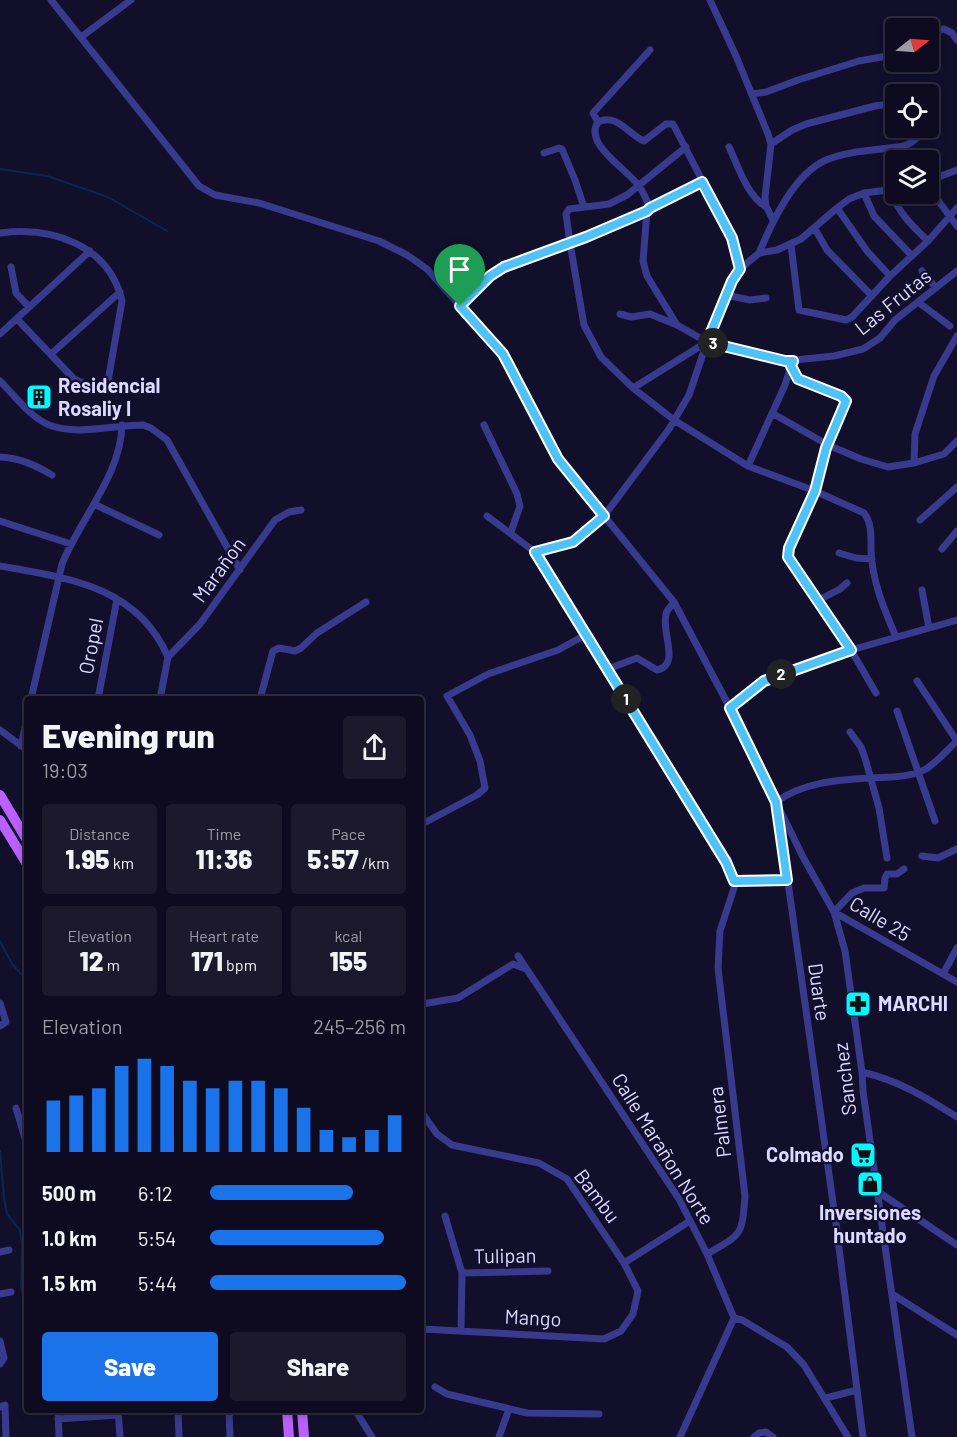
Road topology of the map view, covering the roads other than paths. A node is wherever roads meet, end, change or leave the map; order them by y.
1 (51, 0) edge
2 (131, 0) edge
3 (710, 0) edge
4 (939, 30) edge
5 (81, 37) junction
6 (957, 40) edge
7 (650, 50) dead end
8 (885, 56) edge
9 (752, 94) junction
10 (885, 105) edge
11 (598, 122) junction
12 (916, 138) edge
13 (771, 144) junction
14 (686, 147) junction
15 (729, 147) dead end
16 (544, 153) dead end
17 (957, 170) edge
18 (939, 177) edge
19 (702, 182) junction
20 (639, 186) junction
21 (885, 190) edge
22 (864, 193) junction
23 (939, 203) edge
24 (895, 204) edge
25 (584, 207) junction
26 (766, 207) junction
27 (837, 208) junction
28 (957, 208) edge
29 (648, 210) junction
30 (949, 217) junction
31 (773, 220) junction
32 (957, 226) edge
33 (814, 229) junction
34 (0, 232) edge
35 (928, 241) junction
36 (570, 243) junction
37 (791, 245) junction
38 (90, 251) junction
39 (759, 253) junction
40 (912, 256) junction
41 (11, 267) dead end
42 (740, 269) junction
43 (922, 271) dead end
44 (957, 271) edge
45 (890, 276) junction
46 (936, 288) junction
47 (120, 292) junction
48 (726, 295) junction
49 (872, 296) junction
50 (766, 298) dead end
51 (918, 302) junction
52 (460, 306) junction
53 (29, 308) junction
54 (620, 314) dead end
55 (16, 320) junction
56 (677, 325) junction
57 (950, 326) dead end
58 (0, 334) edge
59 (957, 336) edge
60 (707, 342) junction
61 (51, 354) junction
62 (792, 364) junction
63 (0, 381) edge
64 (633, 388) junction
65 (772, 413) junction
66 (674, 420) junction
67 (122, 425) junction
68 (484, 425) dead end
69 (957, 441) edge
70 (828, 445) junction
71 (0, 457) edge
72 (914, 463) junction
73 (748, 466) junction
74 (52, 475) dead end
75 (957, 487) edge
76 (815, 491) junction
77 (94, 504) junction
78 (301, 510) dead end
79 (487, 516) dead end
80 (604, 516) junction
81 (920, 520) dead end
82 (0, 521) edge
83 (957, 531) edge
84 (511, 532) junction
85 (159, 535) dead end
86 (70, 544) junction
87 (942, 549) dead end
88 (535, 552) junction
89 (839, 553) dead end
90 (872, 558) junction
91 (0, 566) edge
92 (240, 570) junction
93 (58, 577) junction
94 (847, 583) dead end
95 (922, 590) dead end
96 (117, 599) junction
97 (817, 601) junction
98 (366, 602) dead end
99 (674, 602) junction
100 (957, 620) edge
101 (929, 628) junction
102 (586, 634) junction
103 (896, 638) junction
104 (851, 650) junction
105 (168, 657) junction
106 (608, 669) junction
107 (916, 681) dead end
108 (876, 693) dead end
109 (32, 696) edge
110 (99, 696) edge
111 (161, 696) edge
112 (261, 696) edge
113 (730, 708) junction
114 (897, 711) dead end
115 (0, 730) edge
116 (850, 732) dead end
117 (957, 741) edge
118 (24, 748) edge
119 (919, 772) junction
120 (870, 778) junction
121 (0, 795) edge
122 (776, 802) junction
123 (0, 820) edge
124 (935, 821) dead end
125 (424, 823) edge
126 (24, 835) edge
127 (957, 849) edge
128 (921, 856) dead end
129 (887, 858) dead end
130 (24, 859) edge
131 (904, 869) dead end
132 (787, 880) junction
133 (734, 881) junction
134 (834, 912) junction
135 (957, 948) edge
136 (518, 956) dead end
137 (526, 969) junction
138 (943, 974) junction
139 (957, 982) edge
140 (0, 1003) edge
141 (424, 1005) edge
142 (0, 1026) edge
143 (862, 1072) junction
144 (16, 1108) dead end
145 (424, 1116) edge
146 (957, 1117) edge
147 (24, 1135) edge
148 (877, 1191) junction
149 (445, 1216) dead end
150 (690, 1221) junction
151 (957, 1245) edge
152 (9, 1250) dead end
153 (0, 1252) edge
154 (707, 1254) junction
155 (624, 1263) junction
156 (548, 1271) dead end
157 (462, 1273) junction
158 (11, 1292) dead end
159 (0, 1294) edge
160 (892, 1294) junction
161 (633, 1314) joint
162 (734, 1318) junction
163 (424, 1329) edge
164 (460, 1331) junction
165 (957, 1335) edge
166 (0, 1341) edge
167 (1, 1363) edge
168 (435, 1387) dead end
169 (857, 1390) junction
170 (826, 1398) junction
171 (2, 1406) edge
172 (509, 1409) junction
173 (58, 1413) edge
174 (109, 1413) edge
175 (118, 1413) edge
176 (178, 1413) edge
177 (229, 1413) edge
178 (287, 1413) edge
179 (302, 1413) edge
180 (357, 1413) edge
181 (599, 1414) dead end
182 (58, 1419) junction
183 (772, 1436) edge
184 (6, 1437) edge
185 (59, 1437) edge
186 (120, 1437) edge
187 (179, 1437) edge
188 (230, 1437) edge
189 (289, 1437) edge
190 (304, 1437) edge
191 (372, 1437) edge
192 (499, 1437) edge
193 (680, 1437) edge
194 (754, 1437) edge
195 (848, 1437) edge
196 (862, 1437) edge
197 (912, 1437) edge

1 - 5 street, Sanchez
2 - 5 street
3 - 9 street
4 - 6 street
5 - 52 street, Sanchez
7 - 11 street
8 - 9 street
9 - 13 street
10 - 13 street
11 - 14 street
11 - 20 street
12 - 31 street
13 - 26 street
14 - 19 street
14 - 20 street
15 - 26 street
16 - 25 street
17 - 18 street
19 - 29 street
19 - 42 street
20 - 25 street
20 - 29 street
21 - 22 street
22 - 27 street
22 - 40 street
23 - 30 street
24 - 35 street
25 - 36 street
26 - 31 street
27 - 33 street
27 - 45 street
28 - 30 street
29 - 36 street
29 - 56 street
30 - 32 street
30 - 35 street
31 - 39 street
33 - 37 street
33 - 49 street
34 - 38 street
35 - 40 street
36 - 52 street
36 - 64 street
37 - 39 street
37 - 49 street
38 - 47 street
38 - 53 street
39 - 42 street
40 - 45 street
41 - 53 street
42 - 48 street
43 - 46 street
44 - 46 street, Las Frutas
45 - 49 street
46 - 51 street, Las Frutas
47 - 61 street
47 - 61 street
48 - 50 street
48 - 60 street
51 - 57 street
51 - 62 street, Las Frutas
52 - 80 street, Sanchez
53 - 55 street
54 - 56 street, Las Frutas
55 - 58 street
55 - 61 street
56 - 60 street, Las Frutas
59 - 72 street
60 - 62 street, Las Frutas
60 - 64 street
60 - 66 street
62 - 65 street
62 - 70 street
63 - 67 street
64 - 66 street
65 - 70 street
65 - 73 street
66 - 73 street
66 - 80 street
67 - 77 street
67 - 92 street
68 - 84 street
69 - 72 street
70 - 72 street
70 - 76 street
71 - 74 street
73 - 76 street
75 - 81 street
76 - 90 street
76 - 97 street
77 - 85 street
77 - 86 street
78 - 92 street, Marañon
79 - 84 street
80 - 88 street
80 - 99 street, Sanchez
82 - 86 street
83 - 87 street
84 - 88 street
86 - 93 street
88 - 102 street
89 - 90 street
90 - 103 street
91 - 93 street
92 - 105 street, Marañon
93 - 96 street
93 - 109 street
94 - 97 street
95 - 101 street
96 - 105 street
96 - 110 street, Oropel
97 - 104 street
98 - 112 street
99 - 106 street
99 - 113 street, Sanchez
100 - 101 street
101 - 103 street
102 - 106 street
102 - 125 street
103 - 104 street
104 - 108 street
104 - 113 street
105 - 111 street
106 - 133 street
107 - 117 street
113 - 122 street, Sanchez
114 - 119 street
115 - 118 street
116 - 120 street
117 - 119 street
119 - 120 street
119 - 124 street
120 - 122 street
120 - 129 street
121 - 126 main road
122 - 132 street, Duarte
122 - 134 street, Sanchez
123 - 130 main road
127 - 128 street
131 - 134 street, Calle 25
132 - 133 street
132 - 169 street, Duarte
133 - 154 street, Palmera
134 - 138 street, Calle 25
134 - 143 street, Sanchez
135 - 138 street
136 - 137 street, Calle Marañon Norte
137 - 141 street
137 - 150 street, Calle Marañon Norte
138 - 139 street, Calle 25
140 - 142 street
143 - 146 street
143 - 148 street, Sanchez
144 - 147 street
145 - 155 street, Bambu
148 - 151 street
148 - 160 street, Sanchez
149 - 157 street
150 - 154 street, Calle Marañon Norte
150 - 155 street
152 - 153 street
154 - 162 street, Calle Marañon Norte
155 - 161 street, Bambu
156 - 157 street, Tulipan
157 - 164 street
158 - 159 street
160 - 165 street
160 - 197 street, Sanchez
161 - 164 street, Mango
162 - 170 street
162 - 193 street
163 - 164 street, Mango
166 - 167 street
168 - 172 street
169 - 170 street
169 - 196 street, Duarte
170 - 195 street
171 - 184 street
172 - 181 street
172 - 192 street
173 - 182 street
174 - 182 street
175 - 186 street
176 - 187 street
177 - 188 street
178 - 189 main road
179 - 190 main road
180 - 191 street
182 - 185 street
183 - 194 street

